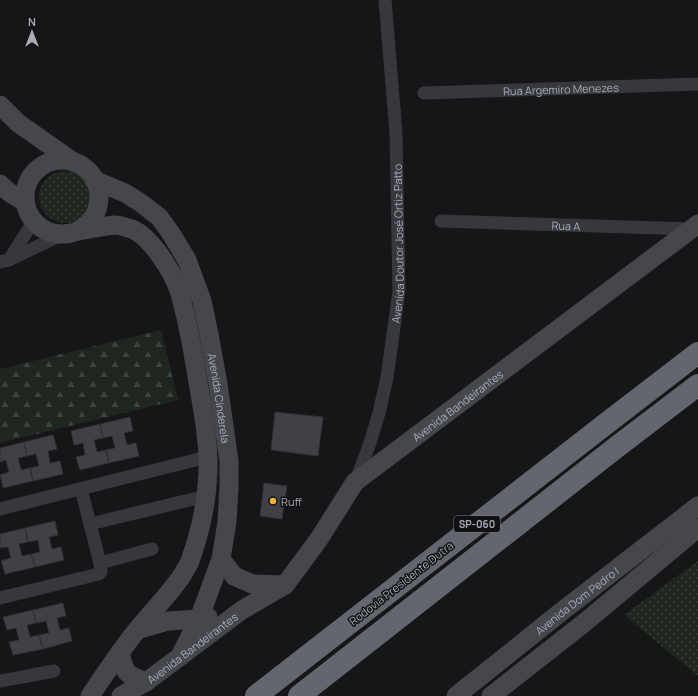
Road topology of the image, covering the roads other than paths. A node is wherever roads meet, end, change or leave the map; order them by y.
1 (385, 0) edge
2 (698, 84) edge
3 (424, 92) dead end
4 (0, 106) edge
5 (75, 163) junction
6 (94, 180) junction
7 (0, 184) edge
8 (25, 202) junction
9 (441, 221) dead end
10 (33, 222) junction
11 (695, 227) edge
12 (70, 233) junction
13 (4, 261) edge
14 (698, 353) edge
15 (698, 385) edge
16 (207, 457) junction
17 (355, 482) junction
18 (81, 489) junction
19 (206, 496) junction
20 (698, 506) edge
21 (0, 509) edge
22 (90, 524) junction
23 (698, 528) edge
24 (152, 549) dead end
25 (221, 559) junction
26 (100, 563) junction
27 (285, 585) junction
28 (0, 598) edge
29 (242, 610) junction
30 (199, 619) junction
31 (137, 630) junction
32 (120, 652) junction
33 (179, 657) junction
34 (54, 670) dead end
35 (0, 681) edge
36 (146, 682) junction
37 (90, 696) edge
38 (121, 696) edge
39 (256, 696) edge
40 (299, 696) edge
41 (456, 696) edge
42 (491, 696) edge

1 - 17 street, Avenida Doutor José Ortiz Patto
2 - 3 street, Rua Argemiro Menezes
4 - 5 main road
5 - 6 main road
5 - 8 main road
6 - 12 main road
6 - 25 main road, Avenida Cinderela
7 - 8 main road
8 - 10 main road
9 - 11 street, Rua A
10 - 12 main road
10 - 13 street
11 - 17 main road, Avenida Bandeirantes
12 - 13 street
12 - 16 main road, Avenida Cinderela
14 - 39 highway, Rodovia Presidente Dutra / SP-060
15 - 40 highway, SP-060
16 - 18 street
16 - 19 main road, Avenida Cinderela
17 - 27 main road, Avenida Bandeirantes
18 - 21 street
18 - 22 street
19 - 22 street
19 - 31 main road, Avenida Cinderela
20 - 41 main road, Avenida Dom Pedro I
22 - 26 street
23 - 42 main road, Avenida Dom Pedro I
24 - 26 street
25 - 27 main road
25 - 30 main road, Avenida Cinderela
26 - 28 street
27 - 29 main road, Avenida Bandeirantes
29 - 30 main road, Avenida Bandeirantes
29 - 33 main road, Avenida Bandeirantes
30 - 31 main road, Avenida Bandeirantes
30 - 33 main road, Avenida Cinderela
31 - 32 main road
32 - 36 main road
32 - 37 main road
33 - 36 main road, Avenida Bandeirantes
34 - 35 street
36 - 38 main road, Avenida Bandeirantes

